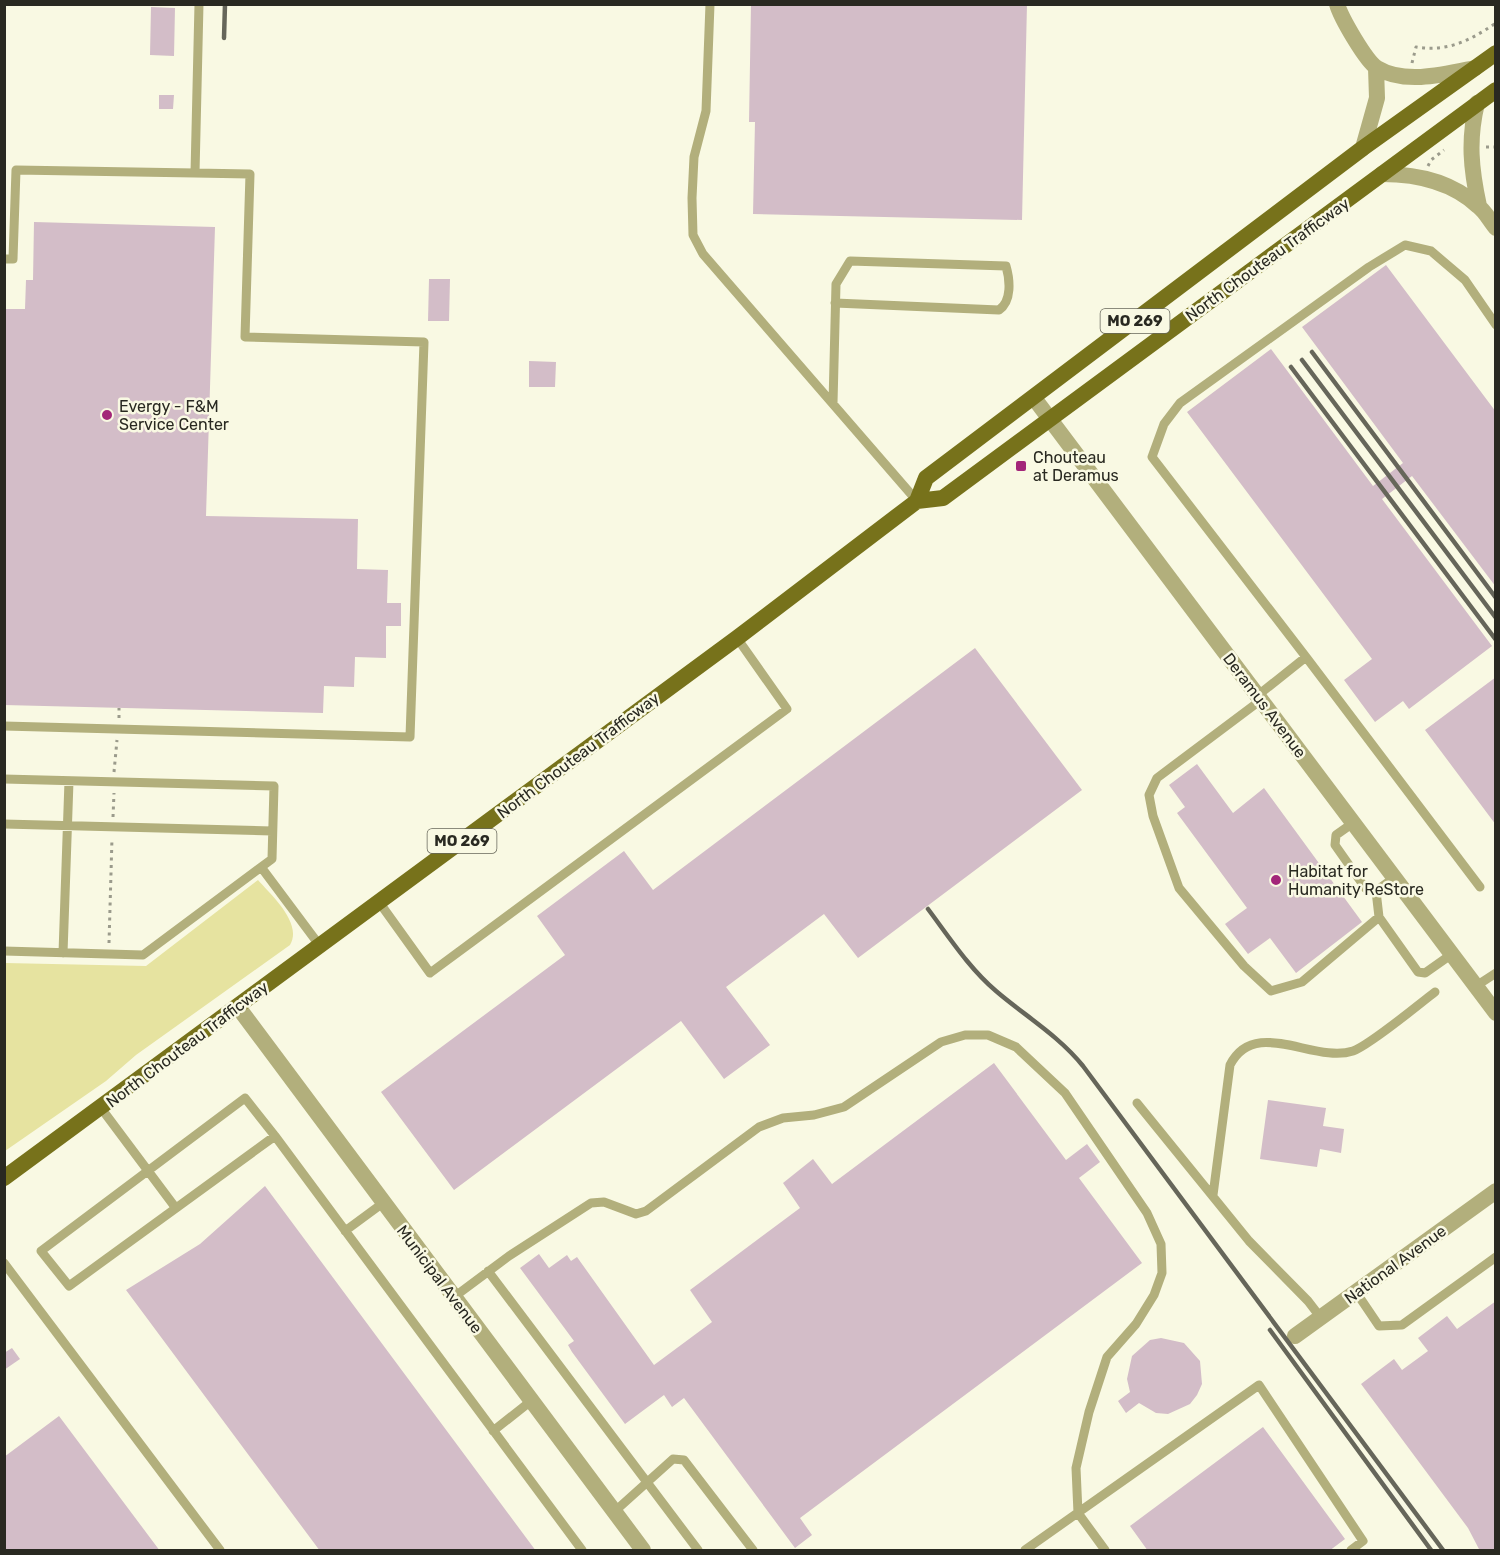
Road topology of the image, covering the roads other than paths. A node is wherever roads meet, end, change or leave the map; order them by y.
1 (199, 4) edge
2 (710, 4) edge
3 (1336, 4) edge
4 (1496, 53) edge
5 (1376, 68) junction
6 (1475, 68) junction
7 (1496, 90) edge
8 (1477, 103) junction
9 (1363, 148) junction
10 (195, 173) junction
11 (1382, 174) junction
12 (1479, 206) junction
13 (1496, 228) edge
14 (4, 259) edge
15 (835, 303) junction
16 (1496, 325) edge
17 (1034, 398) junction
18 (833, 403) junction
19 (1050, 419) junction
20 (916, 501) junction
21 (737, 638) junction
22 (1306, 657) junction
23 (1259, 698) junction
24 (4, 726) edge
25 (4, 779) edge
26 (69, 781) junction
27 (1353, 823) junction
28 (4, 824) edge
29 (67, 826) junction
30 (272, 831) junction
31 (261, 867) junction
32 (1394, 878) junction
33 (1480, 887) dead end
34 (1371, 890) junction
35 (380, 902) junction
36 (1379, 917) junction
37 (320, 946) junction
38 (4, 951) edge
39 (63, 953) junction
40 (1452, 954) junction
41 (1496, 973) edge
42 (1476, 986) junction
43 (1436, 992) dead end
44 (238, 1007) junction
45 (1496, 1013) edge
46 (1137, 1103) dead end
47 (101, 1108) junction
48 (275, 1136) junction
49 (148, 1170) junction
50 (4, 1178) edge
51 (1496, 1191) edge
52 (1213, 1195) junction
53 (383, 1203) junction
54 (176, 1207) junction
55 (345, 1231) junction
56 (1496, 1257) edge
57 (4, 1263) edge
58 (488, 1271) junction
59 (1356, 1292) junction
60 (454, 1298) junction
61 (1321, 1318) junction
62 (1295, 1336) dead end
63 (531, 1401) junction
64 (493, 1431) junction
65 (646, 1483) junction
66 (614, 1512) junction
67 (1078, 1513) junction
68 (752, 1550) edge
69 (220, 1551) edge
70 (582, 1551) edge
71 (643, 1551) edge
72 (698, 1551) edge
73 (1025, 1551) edge
74 (1105, 1551) edge
75 (1352, 1551) edge

1 - 10 lane
2 - 18 lane
3 - 5 street
4 - 6 main road, North Chouteau Trafficway / MO 269
5 - 6 street, North Chouteau Trafficway
5 - 9 street
6 - 9 main road, North Chouteau Trafficway / MO 269
7 - 8 main road, North Chouteau Trafficway / MO 269
8 - 11 main road, North Chouteau Trafficway / MO 269
8 - 12 street
9 - 17 main road, North Chouteau Trafficway / MO 269
10 - 14 lane
10 - 24 lane
11 - 12 street
11 - 19 main road, North Chouteau Trafficway / MO 269
12 - 13 street
15 - 15 lane
15 - 18 lane
16 - 22 lane
17 - 19 street, Deramus Avenue
17 - 20 main road, North Chouteau Trafficway / MO 269
18 - 20 lane
19 - 20 main road, North Chouteau Trafficway / MO 269
19 - 23 street, Deramus Avenue
20 - 21 main road, North Chouteau Trafficway / MO 269
21 - 35 main road, North Chouteau Trafficway / MO 269
21 - 35 lane
22 - 23 lane
22 - 33 lane
23 - 27 street, Deramus Avenue
23 - 36 lane
25 - 26 lane
26 - 29 lane
26 - 30 lane
27 - 32 street, Deramus Avenue
27 - 34 lane
28 - 29 lane
29 - 30 lane
29 - 39 lane
30 - 31 lane
31 - 37 lane
31 - 39 lane
32 - 34 lane
32 - 40 street, Deramus Avenue
34 - 36 lane
35 - 37 main road, North Chouteau Trafficway / MO 269
36 - 40 lane
37 - 44 main road, North Chouteau Trafficway / MO 269
38 - 39 lane
40 - 42 street, Deramus Avenue
41 - 42 lane
42 - 45 street, Deramus Avenue
43 - 52 lane
44 - 47 main road, North Chouteau Trafficway / MO 269
44 - 53 street, Municipal Avenue
46 - 52 lane
47 - 49 lane
47 - 50 main road, North Chouteau Trafficway / MO 269
48 - 49 lane
48 - 54 lane
48 - 55 lane
49 - 54 lane
49 - 54 lane
51 - 59 street, National Avenue
52 - 61 lane
53 - 55 lane
53 - 60 street, Municipal Avenue
55 - 64 lane
56 - 59 lane
57 - 69 lane
58 - 60 lane
58 - 65 lane
58 - 67 lane
59 - 61 street, National Avenue
60 - 63 street, Municipal Avenue
61 - 62 street, National Avenue
63 - 64 lane
63 - 66 street, Municipal Avenue
64 - 70 lane
65 - 66 lane
65 - 68 lane
65 - 72 lane
66 - 71 street, Municipal Avenue
67 - 73 lane
67 - 74 lane
67 - 75 lane

